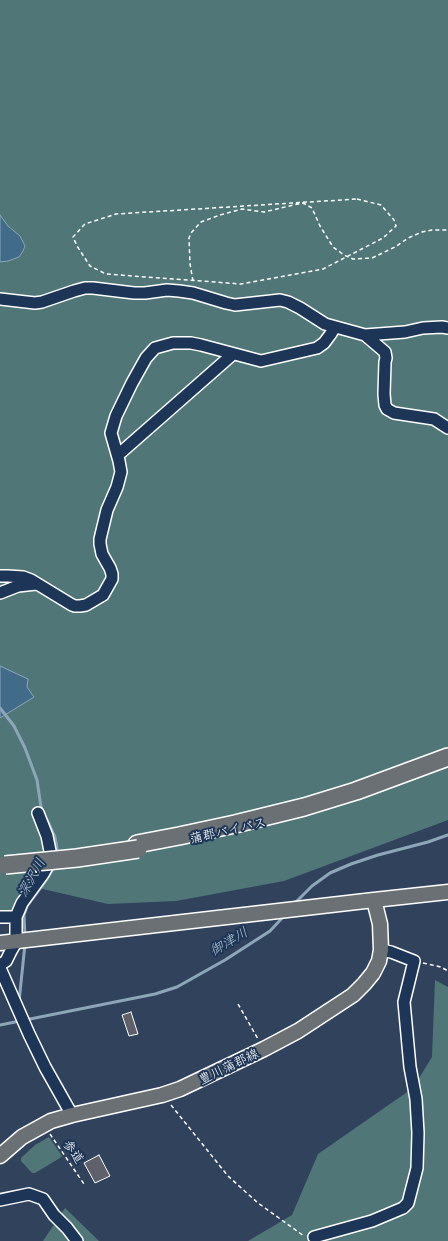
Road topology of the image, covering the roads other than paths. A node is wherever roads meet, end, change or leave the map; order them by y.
1 (0, 299) edge
2 (335, 327) junction
3 (448, 328) edge
4 (365, 335) junction
5 (233, 354) junction
6 (448, 428) edge
7 (118, 455) junction
8 (0, 576) edge
9 (40, 585) junction
10 (0, 593) edge
11 (448, 756) edge
12 (448, 762) edge
13 (38, 812) dead end
14 (137, 846) junction
15 (3, 862) edge
16 (448, 892) edge
17 (374, 900) junction
18 (0, 917) edge
19 (16, 917) junction
20 (0, 943) edge
21 (381, 950) junction
22 (0, 965) edge
23 (0, 968) edge
24 (72, 1115) junction
25 (22, 1137) junction
26 (0, 1156) edge
27 (0, 1164) edge
28 (0, 1200) edge
29 (314, 1237) road end
30 (77, 1241) edge

1 - 2 street
2 - 4 street
2 - 5 street
3 - 4 street
4 - 6 street
5 - 7 street
5 - 7 street
7 - 9 street
8 - 9 street
9 - 10 street
11 - 14 highway, 蒲郡バイパス
12 - 14 highway, 蒲郡バイパス
13 - 19 street
14 - 15 highway, 蒲郡バイパス
16 - 17 main road
17 - 20 main road
17 - 21 main road, 豊川蒲郡線
18 - 19 street
19 - 22 street
21 - 24 main road, 豊川蒲郡線
21 - 29 street
23 - 24 street
24 - 25 main road, 豊川蒲郡線
25 - 26 main road, 豊川蒲郡線
25 - 27 street
28 - 30 street

